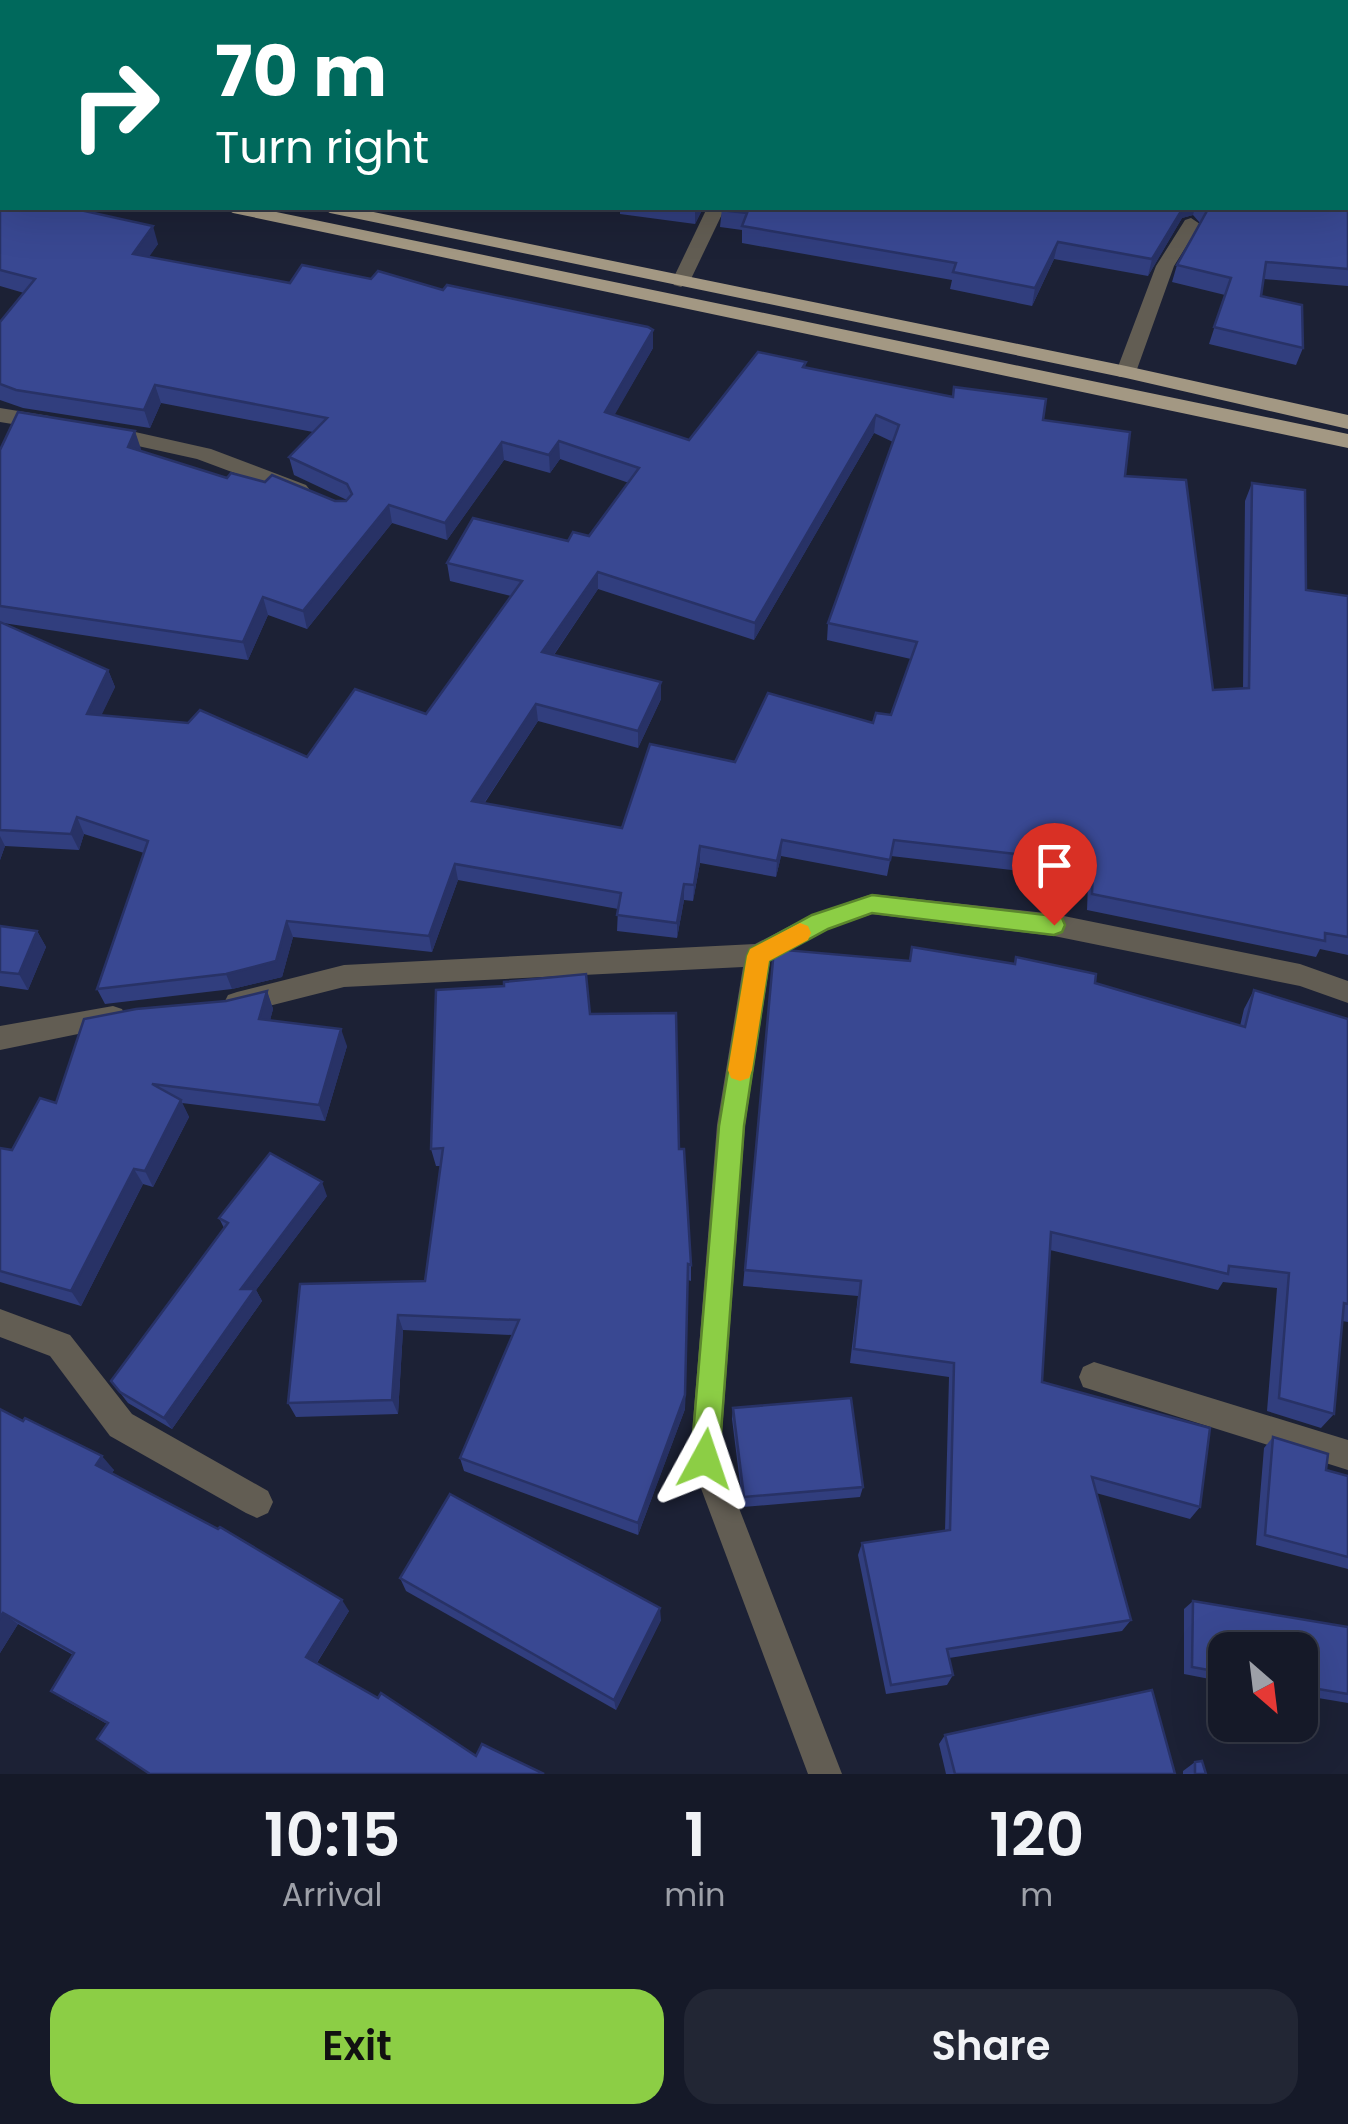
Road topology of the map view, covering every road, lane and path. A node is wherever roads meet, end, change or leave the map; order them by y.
1 (243, 210) edge
2 (340, 210) edge
3 (715, 210) edge
4 (1191, 224) dead end
5 (680, 281) junction
6 (1126, 372) junction
7 (0, 416) edge
8 (1348, 422) edge
9 (1348, 441) edge
10 (326, 503) edge
11 (758, 956) junction
12 (1348, 992) edge
13 (216, 1006) edge
14 (144, 1012) edge
15 (0, 1038) edge
16 (0, 1323) edge
17 (1094, 1377) dead end
18 (1348, 1455) edge
19 (257, 1502) dead end
20 (825, 1774) edge

1 - 9 main road
2 - 5 main road
3 - 5 street
4 - 6 street
5 - 6 main road
6 - 8 main road
7 - 10 street
11 - 12 street
11 - 13 street
11 - 20 street
14 - 15 street
16 - 19 street
17 - 18 street

